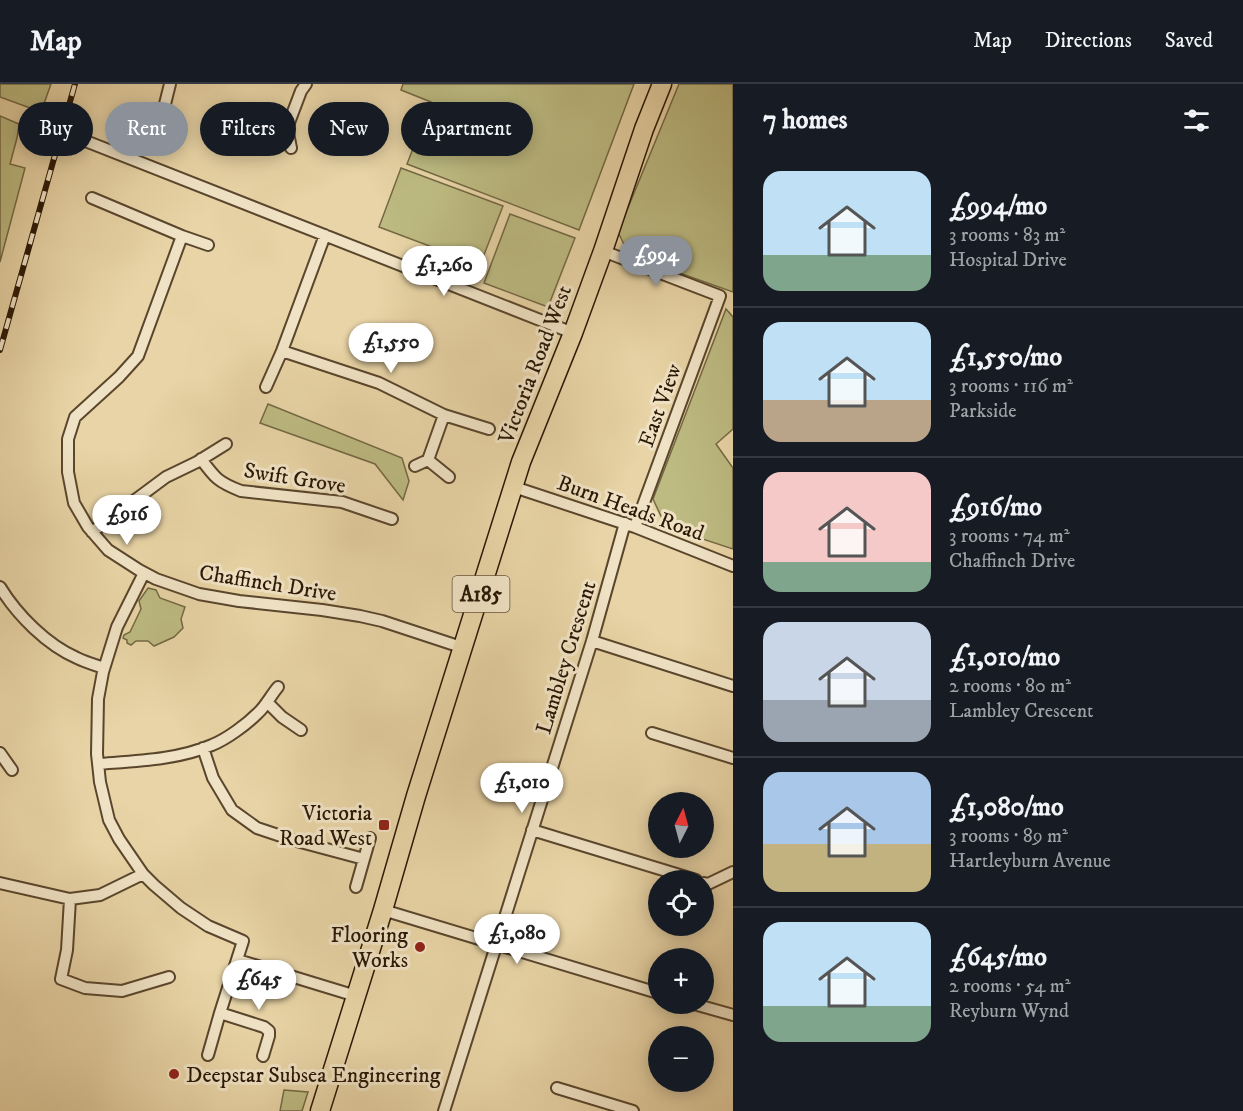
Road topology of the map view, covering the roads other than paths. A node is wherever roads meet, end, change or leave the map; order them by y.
1 (170, 84) edge
2 (306, 84) edge
3 (662, 84) edge
4 (166, 102) edge
5 (296, 103) edge
6 (93, 144) edge
7 (92, 198) dead end
8 (325, 235) junction
9 (182, 236) junction
10 (208, 245) dead end
11 (603, 251) junction
12 (573, 333) junction
13 (282, 351) junction
14 (266, 387) dead end
15 (444, 415) junction
16 (489, 429) dead end
17 (226, 444) dead end
18 (201, 459) junction
19 (428, 459) junction
20 (415, 466) dead end
21 (449, 477) dead end
22 (514, 487) junction
23 (392, 519) dead end
24 (630, 525) junction
25 (92, 532) junction
26 (733, 566) edge
27 (144, 573) junction
28 (0, 587) edge
29 (592, 641) junction
30 (464, 648) junction
31 (104, 668) junction
32 (733, 686) edge
33 (278, 687) dead end
34 (267, 702) junction
35 (301, 730) dead end
36 (652, 733) dead end
37 (203, 748) junction
38 (0, 753) edge
39 (733, 758) edge
40 (98, 764) junction
41 (12, 770) dead end
42 (532, 830) junction
43 (370, 838) dead end
44 (364, 860) junction
45 (663, 870) edge
46 (733, 872) edge
47 (143, 874) junction
48 (714, 881) edge
49 (0, 884) edge
50 (356, 887) dead end
51 (70, 899) junction
52 (383, 910) junction
53 (496, 944) junction
54 (238, 960) junction
55 (169, 977) dead end
56 (648, 990) edge
57 (356, 996) junction
58 (714, 1010) edge
59 (220, 1013) junction
60 (733, 1015) edge
61 (208, 1055) dead end
62 (263, 1056) dead end
63 (557, 1088) dead end
64 (320, 1111) edge
65 (444, 1111) edge
66 (633, 1111) edge

1 - 4 street
2 - 5 street
3 - 11 main road, Victoria Road West / A185
6 - 8 street
7 - 9 street
8 - 12 street
8 - 13 street
9 - 10 street
9 - 25 street, Chaffinch Drive
11 - 12 main road, Victoria Road West / A185
11 - 24 street, East View
12 - 22 main road, Victoria Road West / A185
13 - 14 street
13 - 15 street
15 - 16 street
15 - 19 street
17 - 18 street, Swift Grove
18 - 23 street, Swift Grove
18 - 25 street, Swift Grove
19 - 20 street
19 - 21 street
22 - 24 street, Burn Heads Road
22 - 30 main road, Victoria Road West / A185
24 - 26 street, Burn Heads Road
24 - 29 street, Lambley Crescent
25 - 27 street, Chaffinch Drive
27 - 30 street, Chaffinch Drive
27 - 31 street
28 - 31 street
29 - 32 street
29 - 42 street, Lambley Crescent
30 - 52 main road, Victoria Road West / A185
31 - 40 street
33 - 34 street
34 - 35 street
34 - 37 street
36 - 39 street
37 - 40 street
37 - 44 street
38 - 41 street
40 - 47 street
42 - 45 street
42 - 53 street, Lambley Crescent
43 - 44 street
44 - 50 street
46 - 48 street
47 - 51 street
47 - 54 street
49 - 51 street
51 - 55 street
52 - 53 street
52 - 57 main road, Victoria Road West / A185
53 - 56 street
53 - 65 street, Lambley Crescent
54 - 57 street
54 - 59 street
57 - 64 main road, Victoria Road West / A185
58 - 60 street
59 - 61 street
59 - 62 street
63 - 66 street

